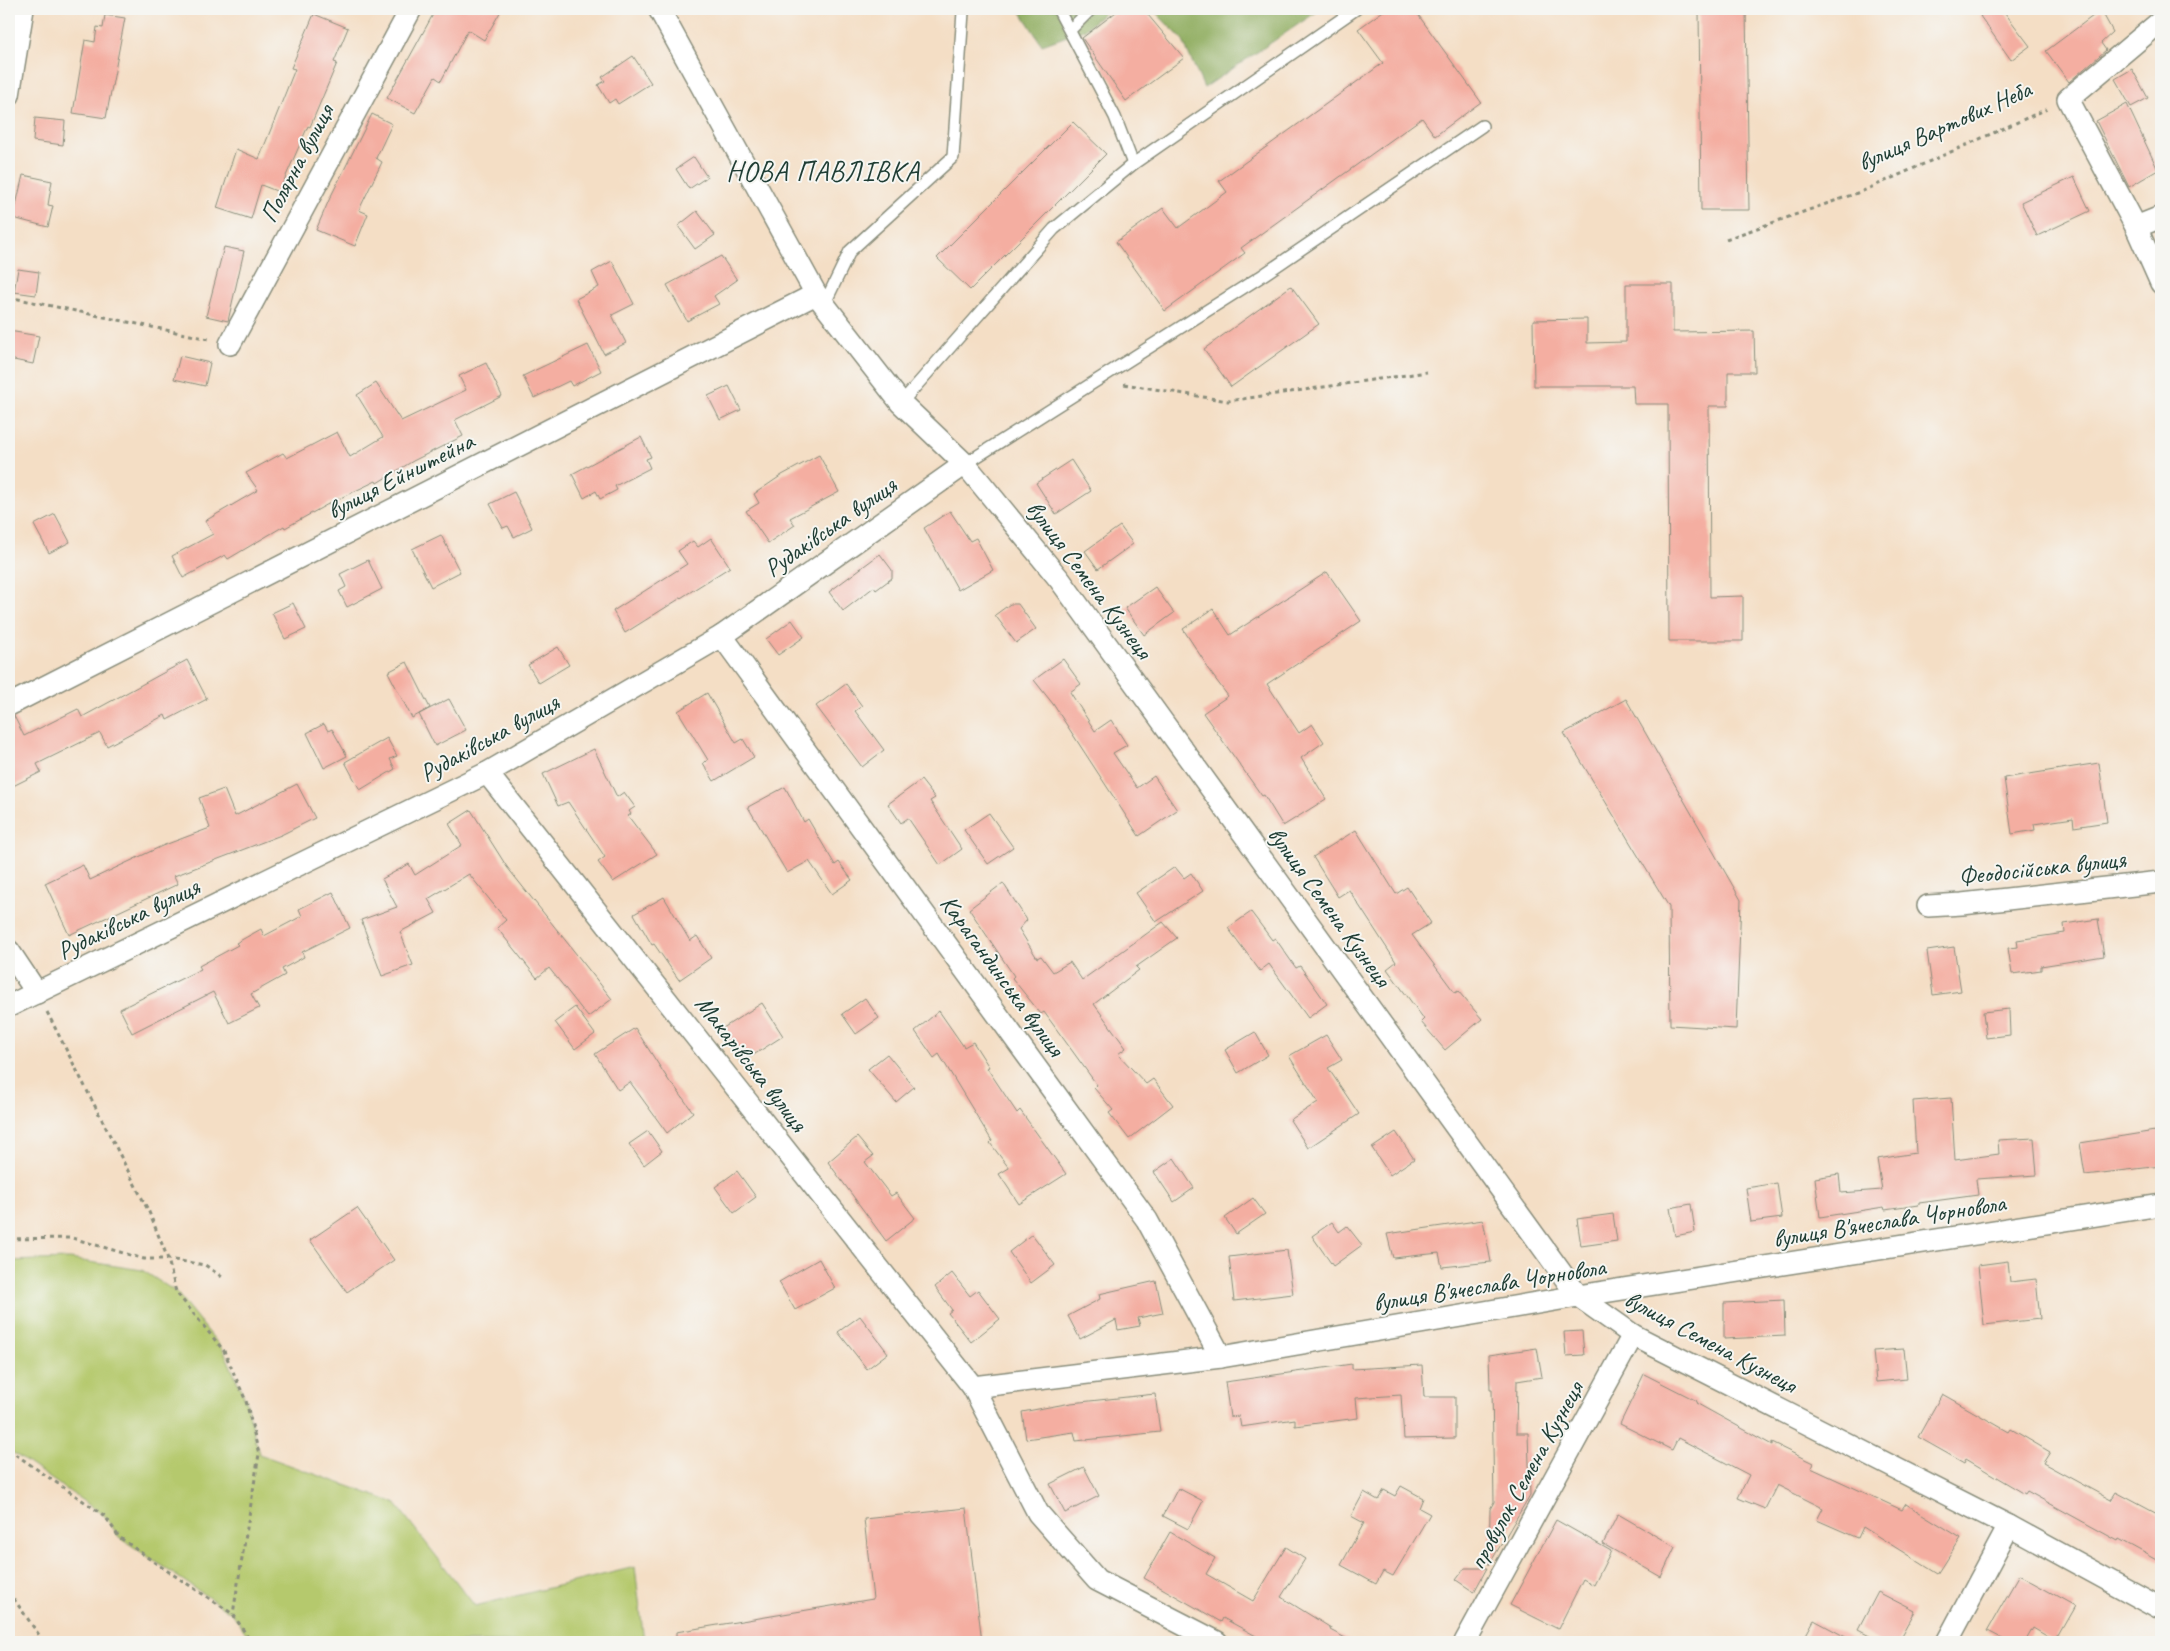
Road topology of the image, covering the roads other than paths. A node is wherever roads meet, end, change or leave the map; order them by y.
1 (23, 9) edge
2 (411, 9) edge
3 (659, 9) edge
4 (961, 9) edge
5 (1058, 9) edge
6 (1091, 9) edge
7 (1356, 9) edge
8 (2161, 21) edge
9 (1070, 30) junction
10 (9, 95) edge
11 (1482, 126) dead end
12 (1133, 164) junction
13 (2161, 217) edge
14 (2136, 227) junction
15 (2161, 283) edge
16 (820, 300) junction
17 (230, 344) road end
18 (901, 403) junction
19 (966, 464) junction
20 (722, 636) junction
21 (9, 705) edge
22 (487, 773) junction
23 (2161, 882) edge
24 (1928, 906) dead end
25 (9, 952) edge
26 (37, 993) junction
27 (9, 1006) edge
28 (2161, 1205) edge
29 (1578, 1296) junction
30 (1633, 1335) junction
31 (1221, 1357) junction
32 (973, 1387) junction
33 (2008, 1526) junction
34 (2161, 1609) edge
35 (1217, 1642) edge
36 (1465, 1642) edge
37 (1947, 1642) edge

1 - 10 street
2 - 17 street, Полярна вулиця
3 - 16 street, вулиця Семена Кузнеця
4 - 16 lane
5 - 9 lane
6 - 9 lane
7 - 12 lane
8 - 14 street, вулиця Вартових Неба
9 - 12 lane
11 - 19 lane
12 - 18 lane
13 - 14 street
14 - 15 street
16 - 18 street, вулиця Семена Кузнеця
16 - 21 street, вулиця Ейнштейна
18 - 19 street, вулиця Семена Кузнеця
19 - 20 street, Рудаківська вулиця
19 - 29 street, вулиця Семена Кузнеця
20 - 22 street, Рудаківська вулиця
20 - 31 street, Карагандинська вулиця
22 - 26 street, Рудаківська вулиця
22 - 32 street, Макарівська вулиця
23 - 24 street, Феодосійська вулиця
25 - 26 street
26 - 27 street, Рудаківська вулиця
28 - 29 street, вулиця В'ячеслава Чорновола
29 - 30 street, вулиця Семена Кузнеця
29 - 31 street, вулиця В'ячеслава Чорновола
30 - 33 street, вулиця Семена Кузнеця
30 - 36 street, провулок Семена Кузнеця
31 - 32 street, вулиця В'ячеслава Чорновола
32 - 35 street, Макарівська вулиця
33 - 34 street, вулиця Семена Кузнеця
33 - 37 street

